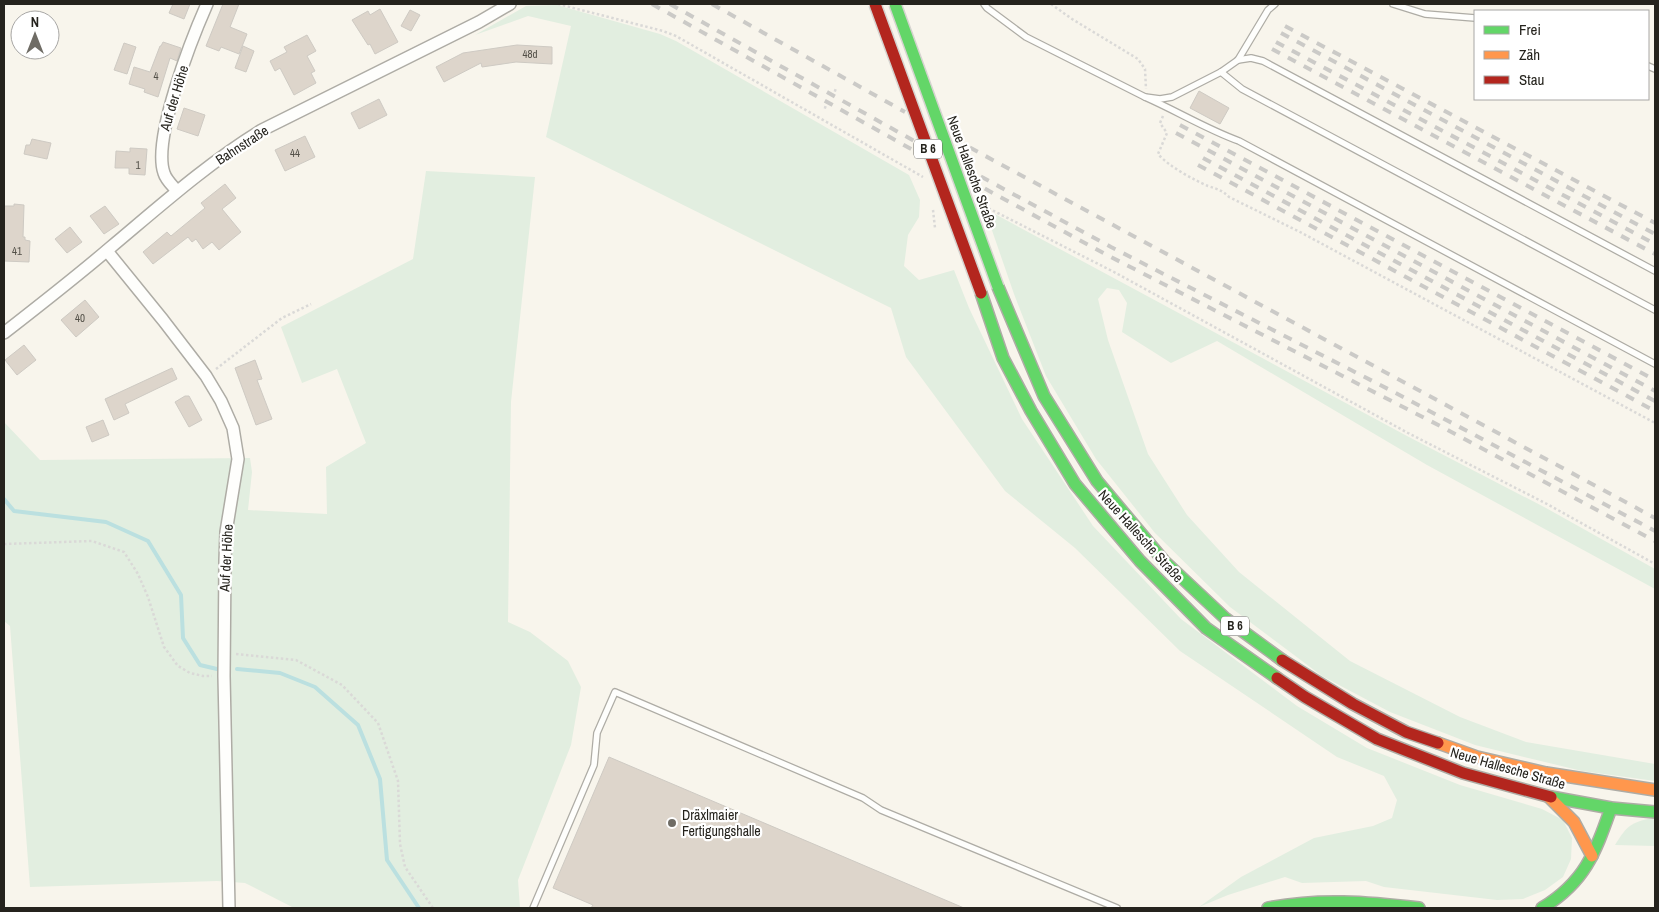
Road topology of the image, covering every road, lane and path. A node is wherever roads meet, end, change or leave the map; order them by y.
1 (207, 4) edge
2 (510, 4) edge
3 (558, 4) edge
4 (875, 4) edge
5 (895, 4) edge
6 (984, 4) edge
7 (1051, 4) edge
8 (1274, 4) edge
9 (1394, 4) edge
10 (1474, 18) edge
11 (1238, 60) junction
12 (1221, 72) junction
13 (1145, 97) junction
14 (1168, 107) junction
15 (925, 178) dead end
16 (177, 191) junction
17 (978, 203) dead end
18 (107, 251) junction
19 (1655, 272) edge
20 (311, 304) dead end
21 (1655, 310) edge
22 (4, 333) edge
23 (1655, 364) edge
24 (206, 376) junction
25 (1655, 423) edge
26 (4, 544) edge
27 (1655, 564) edge
28 (224, 652) junction
29 (224, 676) junction
30 (1655, 790) edge
31 (1549, 797) junction
32 (1614, 797) junction
33 (1655, 812) edge
34 (1592, 856) junction
35 (229, 908) edge
36 (432, 908) edge
37 (533, 908) edge
38 (1117, 908) edge
39 (1268, 908) edge
40 (1413, 908) edge
41 (1542, 908) edge

1 - 16 street, Auf der Höhe
2 - 16 street, Bahnstraße
3 - 15 path
4 - 31 main road, Neue Hallesche Straße / B 6, bridge
5 - 32 main road, Neue Hallesche Straße / B 6, bridge
6 - 13 lane
7 - 13 path
8 - 11 lane
9 - 10 lane
11 - 12 lane
11 - 19 lane
12 - 13 lane
12 - 21 lane
13 - 14 lane
14 - 23 lane
14 - 25 path
16 - 18 street, Bahnstraße
17 - 27 path
18 - 22 street, Bahnstraße
18 - 24 street, Auf der Höhe
20 - 24 path
24 - 28 street, Auf der Höhe
26 - 29 path
28 - 29 street, Auf der Höhe
28 - 36 path
29 - 35 street, Auf der Höhe
30 - 32 main road, Neue Hallesche Straße / B 6
31 - 32 main road, Neue Hallesche Straße / B 6
31 - 34 main road
32 - 33 main road, Neue Hallesche Straße / B 6
32 - 34 main road
34 - 41 main road
37 - 38 lane
39 - 40 main road

